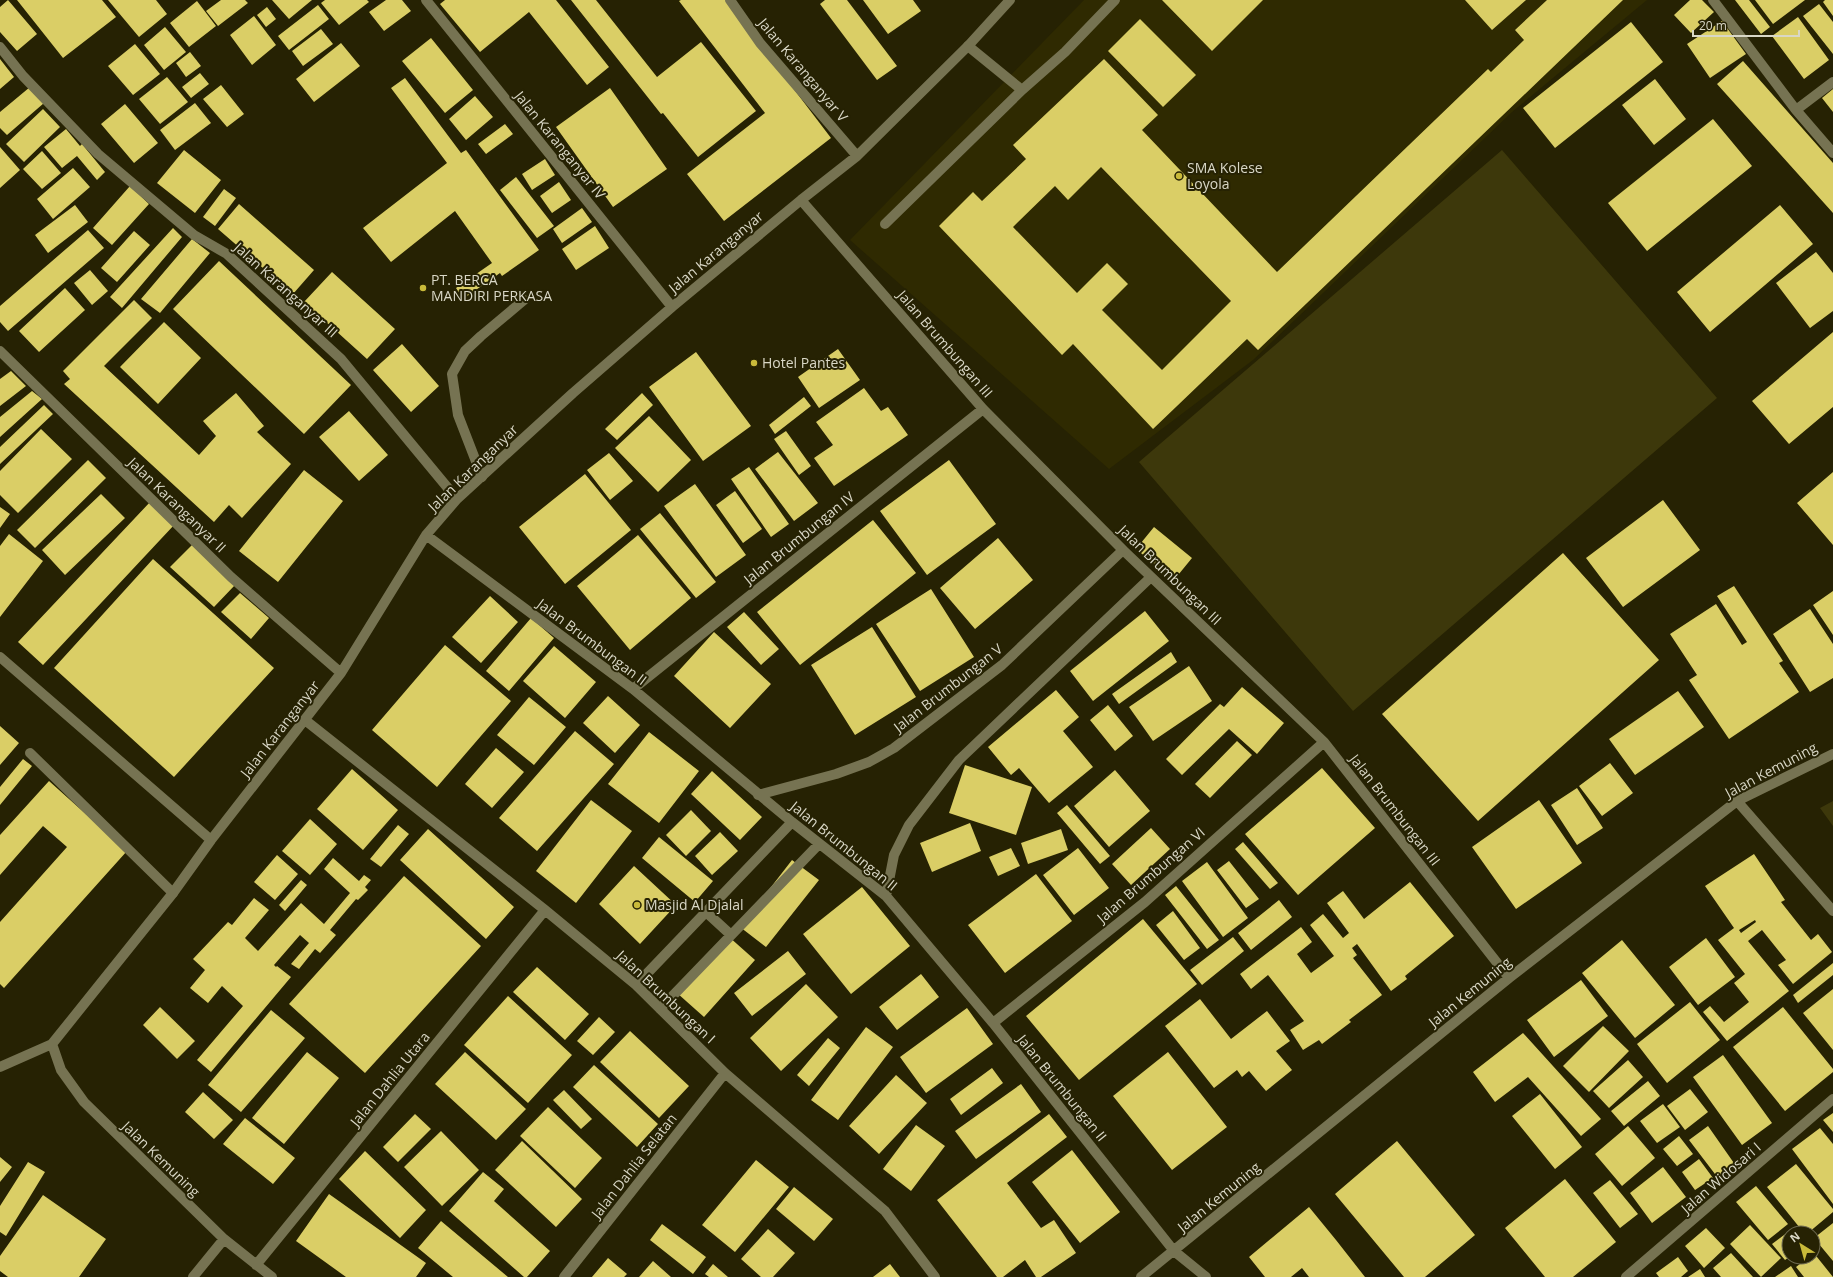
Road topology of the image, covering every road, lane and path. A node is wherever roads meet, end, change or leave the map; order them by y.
1 (426, 0) edge
2 (730, 0) edge
3 (1010, 0) edge
4 (1115, 0) edge
5 (1713, 0) edge
6 (968, 46) junction
7 (0, 47) edge
8 (1833, 82) edge
9 (1022, 90) junction
10 (1796, 110) junction
11 (1833, 153) edge
12 (857, 156) junction
13 (801, 200) junction
14 (885, 224) dead end
15 (524, 300) dead end
16 (672, 307) junction
17 (0, 351) edge
18 (983, 409) junction
19 (482, 477) junction
20 (457, 499) junction
21 (426, 535) junction
22 (1123, 550) junction
23 (1151, 577) junction
24 (0, 657) edge
25 (341, 673) junction
26 (633, 689) junction
27 (305, 720) junction
28 (1324, 742) junction
29 (30, 753) dead end
30 (1833, 754) edge
31 (758, 795) junction
32 (1737, 801) junction
33 (792, 822) junction
34 (212, 840) junction
35 (820, 844) junction
36 (174, 893) junction
37 (886, 896) junction
38 (545, 910) junction
39 (1833, 911) edge
40 (706, 912) junction
41 (731, 935) junction
42 (1509, 978) junction
43 (636, 985) junction
44 (660, 1009) junction
45 (992, 1023) junction
46 (52, 1044) junction
47 (0, 1067) edge
48 (725, 1073) junction
49 (1833, 1099) edge
50 (224, 1240) junction
51 (1174, 1251) junction
52 (256, 1265) junction
53 (193, 1277) edge
54 (272, 1277) edge
55 (564, 1277) edge
56 (935, 1277) edge
57 (1141, 1277) edge
58 (1206, 1277) edge
59 (1626, 1277) edge

1 - 16 street, Jalan Karanganyar IV
2 - 12 street, Jalan Karanganyar V
3 - 6 street, Jalan Karanganyar
4 - 9 street
5 - 10 street
6 - 9 street
6 - 12 street, Jalan Karanganyar
7 - 20 street, Jalan Karanganyar III
8 - 10 street
9 - 14 street
10 - 11 street
12 - 13 street, Jalan Karanganyar
13 - 16 street, Jalan Karanganyar
13 - 18 street, Jalan Brumbungan III
15 - 19 street
16 - 19 street, Jalan Karanganyar
17 - 25 street, Jalan Karanganyar II
18 - 22 street, Jalan Brumbungan III
18 - 26 street, Jalan Brumbungan IV
19 - 20 street, Jalan Karanganyar
20 - 21 street, Jalan Karanganyar
21 - 25 street, Jalan Karanganyar
21 - 26 street, Jalan Brumbungan II
22 - 23 street, Jalan Brumbungan III
22 - 31 street, Jalan Brumbungan V
23 - 28 street, Jalan Brumbungan III
23 - 37 street
24 - 34 street
25 - 27 street, Jalan Karanganyar
26 - 31 street, Jalan Brumbungan II
27 - 34 street, Jalan Karanganyar
27 - 38 street, Jalan Brumbungan I
28 - 42 street, Jalan Brumbungan III
28 - 45 street, Jalan Brumbungan VI
29 - 36 street
30 - 32 street, Jalan Kemuning
31 - 33 street, Jalan Brumbungan II
32 - 39 street
32 - 42 street, Jalan Kemuning
33 - 35 street, Jalan Brumbungan II
33 - 40 street
34 - 36 street, Jalan Karanganyar
35 - 37 street, Jalan Brumbungan II
35 - 41 street
36 - 46 street, Jalan Karanganyar
37 - 45 street, Jalan Brumbungan II
38 - 43 street, Jalan Brumbungan I
38 - 52 street, Jalan Dahlia Utara
40 - 41 street
40 - 43 street
41 - 44 street
42 - 51 street, Jalan Kemuning
43 - 44 street, Jalan Brumbungan I
44 - 48 street, Jalan Brumbungan I
45 - 51 street, Jalan Brumbungan II
46 - 47 street
46 - 50 street, Jalan Kemuning
48 - 55 street, Jalan Dahlia Selatan
48 - 56 street, Jalan Brumbungan I
49 - 59 street, Jalan Widosari I
50 - 52 street, Jalan Kemuning
50 - 53 street
51 - 57 street, Jalan Kemuning
51 - 58 street, Jalan Brumbungan II
52 - 54 street, Jalan Kemuning

